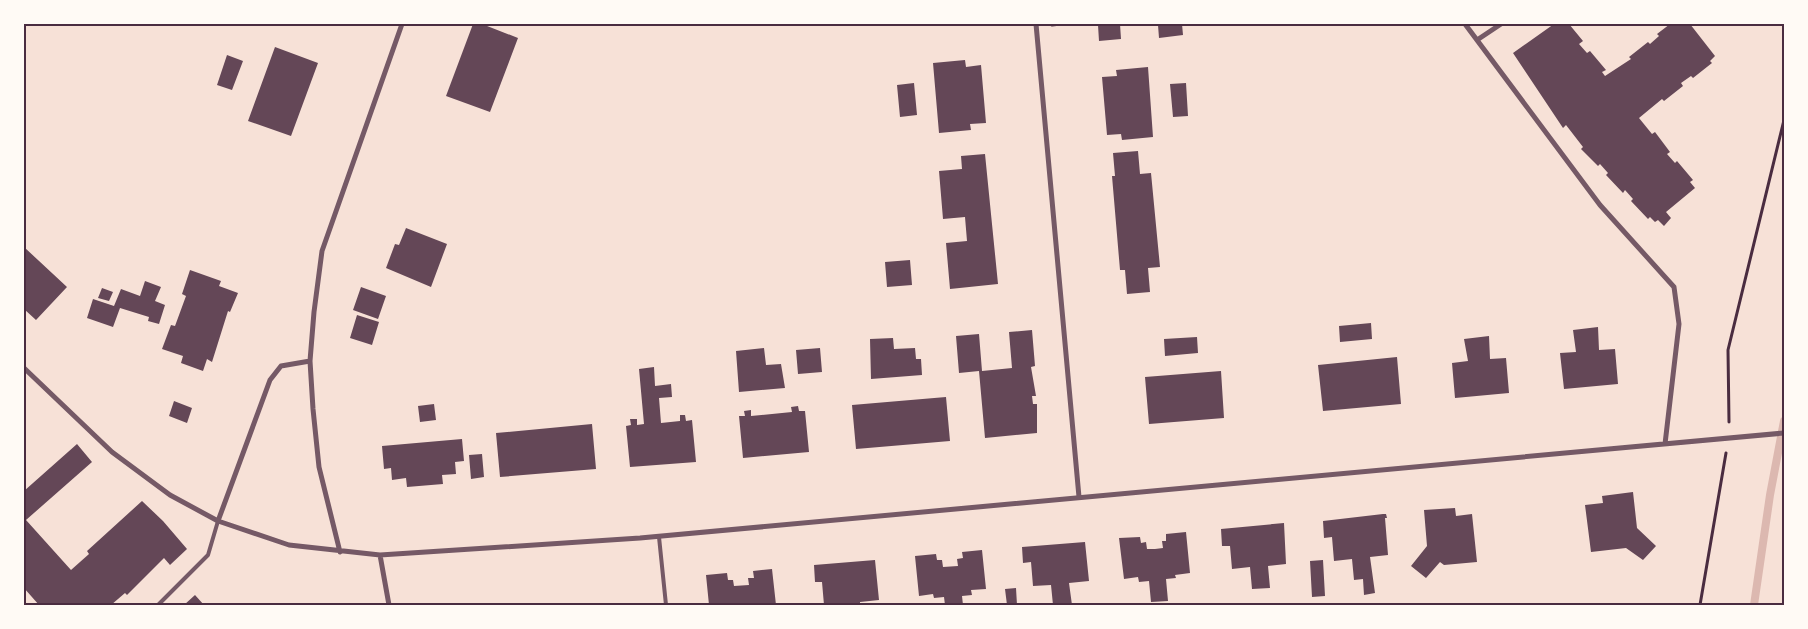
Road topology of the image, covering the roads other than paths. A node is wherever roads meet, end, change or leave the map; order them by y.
1 (402, 24) edge
2 (1036, 24) edge
3 (1465, 24) edge
4 (1501, 24) edge
5 (1477, 40) junction
6 (310, 361) junction
7 (24, 368) edge
8 (1784, 433) edge
9 (1666, 444) junction
10 (1080, 497) junction
11 (218, 521) junction
12 (659, 537) junction
13 (340, 552) junction
14 (380, 555) junction
15 (158, 605) edge
16 (389, 605) edge
17 (666, 605) edge

1 - 6 street
2 - 10 street
3 - 5 street
4 - 5 street
5 - 9 street
6 - 11 street
6 - 13 street
7 - 11 street
8 - 9 street
9 - 10 street
10 - 12 street
11 - 13 street
11 - 15 lane
12 - 14 street
12 - 17 lane
13 - 14 street
14 - 16 street

